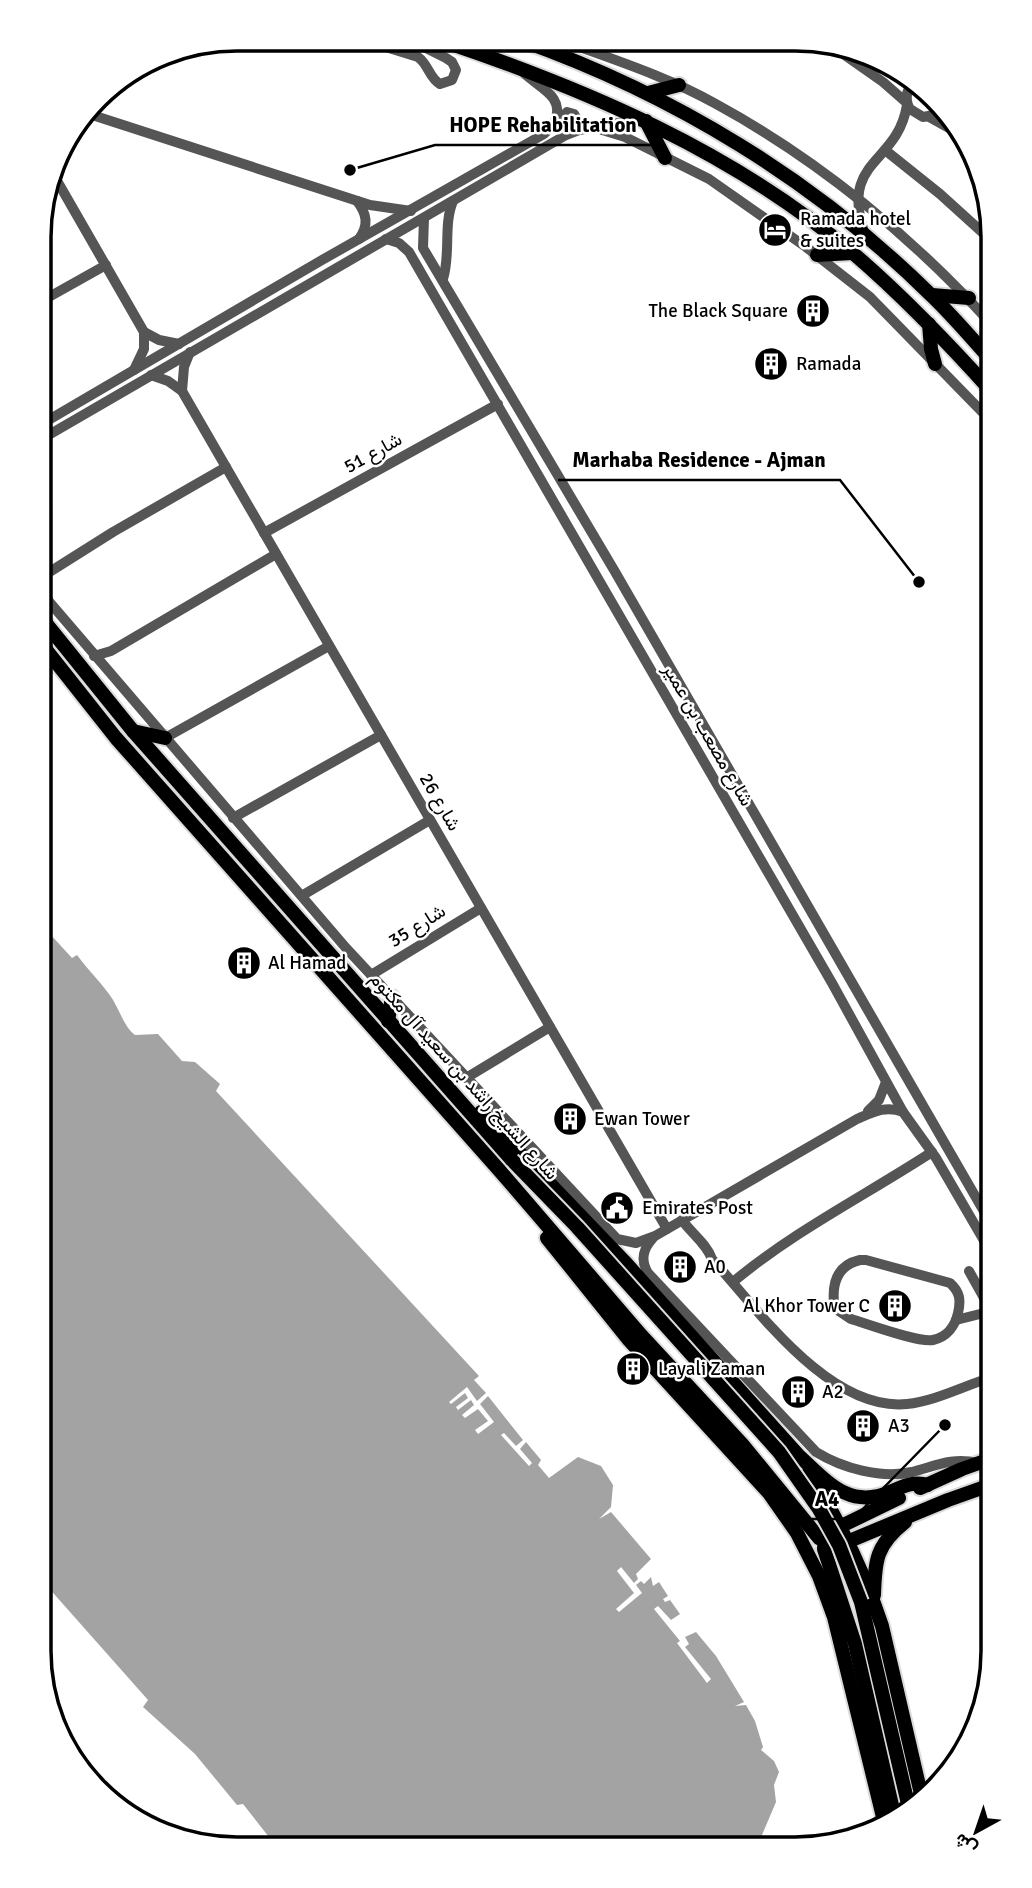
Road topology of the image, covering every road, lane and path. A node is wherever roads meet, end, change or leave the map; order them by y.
1 (399, 51) edge
2 (431, 51) edge
3 (473, 51) edge
4 (548, 51) edge
5 (590, 51) edge
6 (852, 60) edge
7 (517, 66) junction
8 (679, 85) junction
9 (909, 90) edge
10 (648, 93) junction
11 (907, 104) junction
12 (934, 113) edge
13 (96, 116) edge
14 (926, 117) junction
15 (644, 120) junction
16 (555, 122) junction
17 (945, 126) edge
18 (593, 128) junction
19 (566, 135) junction
20 (897, 135) junction
21 (885, 150) junction
22 (665, 158) junction
23 (860, 181) junction
24 (59, 184) edge
25 (840, 186) junction
26 (857, 199) junction
27 (357, 201) junction
28 (453, 201) junction
29 (411, 211) junction
30 (424, 218) junction
31 (981, 231) edge
32 (865, 235) junction
33 (386, 239) junction
34 (358, 240) junction
35 (423, 248) junction
36 (409, 253) junction
37 (852, 253) junction
38 (817, 255) junction
39 (106, 265) junction
40 (443, 279) junction
41 (932, 295) junction
42 (51, 296) edge
43 (969, 298) junction
44 (981, 312) edge
45 (929, 324) junction
46 (144, 332) junction
47 (179, 344) junction
48 (981, 349) edge
49 (190, 352) junction
50 (935, 364) junction
51 (133, 372) junction
52 (151, 375) junction
53 (981, 380) edge
54 (182, 391) junction
55 (498, 404) junction
56 (981, 411) edge
57 (51, 419) edge
58 (51, 434) edge
59 (226, 467) junction
60 (264, 533) junction
61 (276, 554) junction
62 (51, 571) edge
63 (51, 604) edge
64 (51, 630) edge
65 (329, 646) junction
66 (51, 656) edge
67 (94, 656) junction
68 (133, 731) junction
69 (381, 735) junction
70 (165, 738) junction
71 (233, 818) junction
72 (430, 820) junction
73 (303, 895) junction
74 (481, 908) junction
75 (371, 975) junction
76 (392, 998) junction
77 (388, 1021) junction
78 (550, 1027) junction
79 (466, 1078) junction
80 (886, 1082) junction
81 (453, 1093) junction
82 (903, 1112) junction
83 (486, 1117) junction
84 (857, 1119) junction
85 (509, 1122) junction
86 (934, 1155) junction
87 (500, 1171) junction
88 (981, 1206) edge
89 (682, 1220) junction
90 (667, 1229) junction
91 (981, 1235) edge
92 (655, 1236) junction
93 (969, 1270) dead end
94 (733, 1282) junction
95 (981, 1292) edge
96 (981, 1315) edge
97 (956, 1320) junction
98 (727, 1357) junction
99 (724, 1373) junction
100 (981, 1381) edge
101 (799, 1456) junction
102 (981, 1462) edge
103 (977, 1463) junction
104 (764, 1469) junction
105 (812, 1477) junction
106 (928, 1485) junction
107 (981, 1488) edge
108 (917, 1512) junction
109 (841, 1526) junction
110 (848, 1541) junction
111 (825, 1542) junction
112 (874, 1600) junction
113 (842, 1603) junction
114 (883, 1626) junction
115 (920, 1789) edge
116 (907, 1800) edge
117 (893, 1809) edge
118 (883, 1815) edge

1 - 2 street
3 - 7 main road
4 - 10 main road
5 - 8 street
6 - 11 street
7 - 15 main road
7 - 16 street
8 - 10 main road
8 - 25 street
9 - 11 street
10 - 32 main road
11 - 14 street
11 - 20 street
12 - 14 street
13 - 27 street
14 - 17 street
14 - 20 street
15 - 18 street
15 - 22 main road
15 - 37 main road
16 - 19 street
16 - 29 street
18 - 19 street
18 - 22 street
19 - 28 street
20 - 21 street
21 - 23 street
21 - 31 street
22 - 38 street
23 - 25 street
23 - 26 street
24 - 39 street
25 - 26 street
26 - 32 street
26 - 43 street
27 - 29 street
27 - 34 street
28 - 30 street
28 - 40 street
29 - 34 street
30 - 33 street
30 - 35 street
32 - 41 main road
33 - 36 street, شارع مصعب بن عمير
33 - 49 street
34 - 47 street
35 - 36 street
35 - 40 street, شارع مصعب بن عمير
36 - 55 street, شارع مصعب بن عمير
37 - 38 main road
37 - 45 main road
38 - 50 street
39 - 42 street
39 - 46 street
40 - 88 street, شارع مصعب بن عمير
41 - 43 main road
41 - 48 main road
43 - 44 street
45 - 50 main road
45 - 53 main road
46 - 47 street
46 - 51 street
47 - 51 street
49 - 52 street
49 - 54 street
50 - 56 street
51 - 57 street
52 - 54 street
52 - 58 street
54 - 59 street, شارع 26
55 - 60 street, شارع 51
55 - 80 street, شارع مصعب بن عمير
59 - 60 street, شارع 26
59 - 62 street
60 - 61 street, شارع 26
61 - 65 street, شارع 26
61 - 67 street
63 - 67 street
64 - 68 main road, شارع الشيخ راشد بن سعيد آل مكتوم
65 - 69 street, شارع 26
65 - 70 street
66 - 87 main road, شارع الشيخ راشد بن سعيد آل مكتوم
67 - 70 street
68 - 70 main road
68 - 77 main road, شارع الشيخ راشد بن سعيد آل مكتوم
69 - 71 street
69 - 72 street, شارع 26
70 - 71 street
71 - 73 street
72 - 73 street
72 - 74 street, شارع 26
73 - 75 street
74 - 75 street, شارع 35
74 - 78 street, شارع 26
75 - 76 street
76 - 77 main road
76 - 79 street
77 - 81 main road, شارع الشيخ راشد بن سعيد آل مكتوم
78 - 79 street
78 - 90 street, شارع 26
79 - 85 street
80 - 82 street, شارع مصعب بن عمير
80 - 84 street
81 - 83 main road
81 - 116 main road, شارع الشيخ راشد بن سعيد آل مكتوم, bridge
82 - 84 street
82 - 86 street, شارع مصعب بن عمير
83 - 85 main road
83 - 99 main road
84 - 89 street
85 - 92 street
86 - 91 street, شارع مصعب بن عمير
86 - 94 street
87 - 104 main road, شارع الشيخ راشد بن سعيد آل مكتوم
87 - 118 main road
89 - 90 street
89 - 94 street
90 - 92 street
92 - 98 street
93 - 95 street
94 - 100 street
96 - 97 street
97 - 97 street
98 - 99 main road
98 - 103 street
99 - 101 main road
101 - 105 main road
101 - 106 main road
102 - 103 main road
103 - 106 main road
104 - 105 main road
104 - 111 main road, شارع الشيخ راشد بن سعيد آل مكتوم
105 - 109 main road
106 - 109 main road
107 - 108 main road
108 - 110 main road
108 - 112 main road
109 - 110 main road
109 - 111 main road
110 - 111 main road
110 - 112 main road
111 - 113 main road
112 - 114 main road
113 - 114 main road
113 - 117 main road
114 - 115 main road

